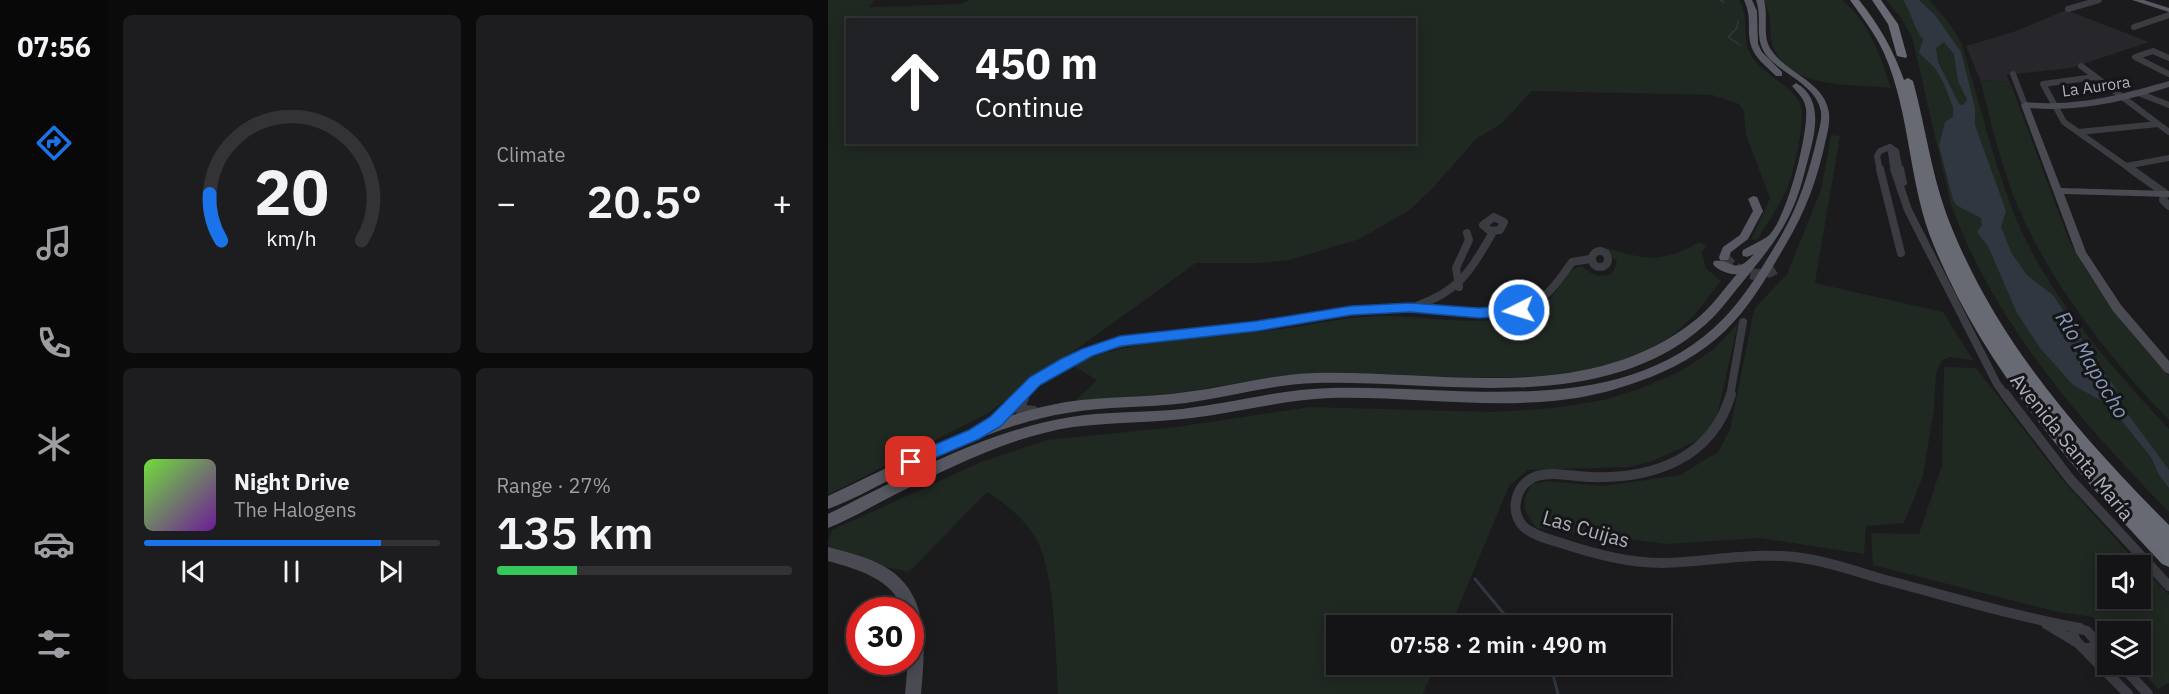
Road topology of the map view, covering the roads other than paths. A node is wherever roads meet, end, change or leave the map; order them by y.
1 (1748, 0) edge
2 (1760, 0) edge
3 (1852, 0) edge
4 (1869, 0) edge
5 (1876, 0) edge
6 (2079, 0) edge
7 (2099, 0) edge
8 (2136, 0) edge
9 (2145, 0) edge
10 (2087, 4) junction
11 (1863, 5) edge
12 (2068, 9) dead end
13 (2169, 9) edge
14 (2169, 15) edge
15 (1881, 20) junction
16 (2134, 27) dead end
17 (1902, 56) junction
18 (2169, 58) edge
19 (2081, 66) dead end
20 (2013, 74) dead end
21 (2169, 74) edge
22 (2095, 77) junction
23 (2169, 84) edge
24 (2141, 94) junction
25 (2125, 99) junction
26 (2025, 105) junction
27 (2169, 105) edge
28 (2054, 107) junction
29 (2158, 124) junction
30 (2079, 132) junction
31 (2169, 132) edge
32 (2169, 158) edge
33 (2126, 166) junction
34 (2058, 191) junction
35 (2166, 198) edge
36 (1753, 199) dead end
37 (1493, 232) dead end
38 (1467, 233) dead end
39 (1777, 239) junction
40 (1747, 253) dead end
41 (1901, 253) dead end
42 (1724, 257) dead end
43 (1590, 259) dead end
44 (1749, 266) junction
45 (1775, 269) dead end
46 (1734, 285) junction
47 (1459, 287) junction
48 (1410, 307) junction
49 (1743, 322) dead end
50 (2169, 369) edge
51 (1046, 376) junction
52 (1024, 398) junction
53 (1053, 410) junction
54 (1013, 420) junction
55 (974, 434) junction
56 (894, 489) junction
57 (851, 492) junction
58 (828, 503) edge
59 (829, 522) edge
60 (2169, 538) edge
61 (828, 554) edge
62 (2169, 558) edge
63 (2169, 586) edge
64 (2037, 620) junction
65 (2080, 628) junction
66 (2095, 640) joint
67 (2081, 645) junction
68 (2130, 675) edge
69 (913, 694) edge
70 (2128, 694) edge
71 (2148, 694) edge

1 - 39 main road
2 - 39 main road
3 - 11 highway
4 - 15 highway
5 - 17 highway
6 - 10 street
7 - 10 street
8 - 13 main road
9 - 13 main road
10 - 12 street
11 - 15 highway
11 - 62 highway
14 - 16 street
15 - 17 highway
17 - 60 highway
18 - 21 street
19 - 22 street
20 - 26 street
22 - 25 street
22 - 28 street
23 - 24 street, La Aurora
24 - 25 street, La Aurora
24 - 27 street
25 - 28 street, La Aurora
25 - 29 street
26 - 28 street, La Aurora
26 - 34 street
28 - 30 street
29 - 30 street
29 - 31 street
30 - 33 street
32 - 33 street
33 - 35 street
34 - 35 street
34 - 50 street
36 - 42 main road
37 - 47 street
38 - 47 street
39 - 40 main road
39 - 44 main road
39 - 45 main road
39 - 56 main road
41 - 63 street, Avenida Santa María
43 - 48 street
44 - 46 main road
44 - 46 main road
46 - 53 main road
47 - 48 street
48 - 51 street
49 - 64 street, Las Cuijas
51 - 52 street
51 - 55 street
52 - 53 street
52 - 54 street
53 - 54 main road
54 - 55 main road
54 - 56 main road
55 - 57 main road
56 - 59 main road
57 - 58 main road
57 - 59 main road
61 - 69 street
64 - 65 street, Las Cuijas
64 - 67 street, Las Cuijas
65 - 66 street
65 - 67 street
66 - 67 street
67 - 70 street, Las Cuijas
68 - 71 street

